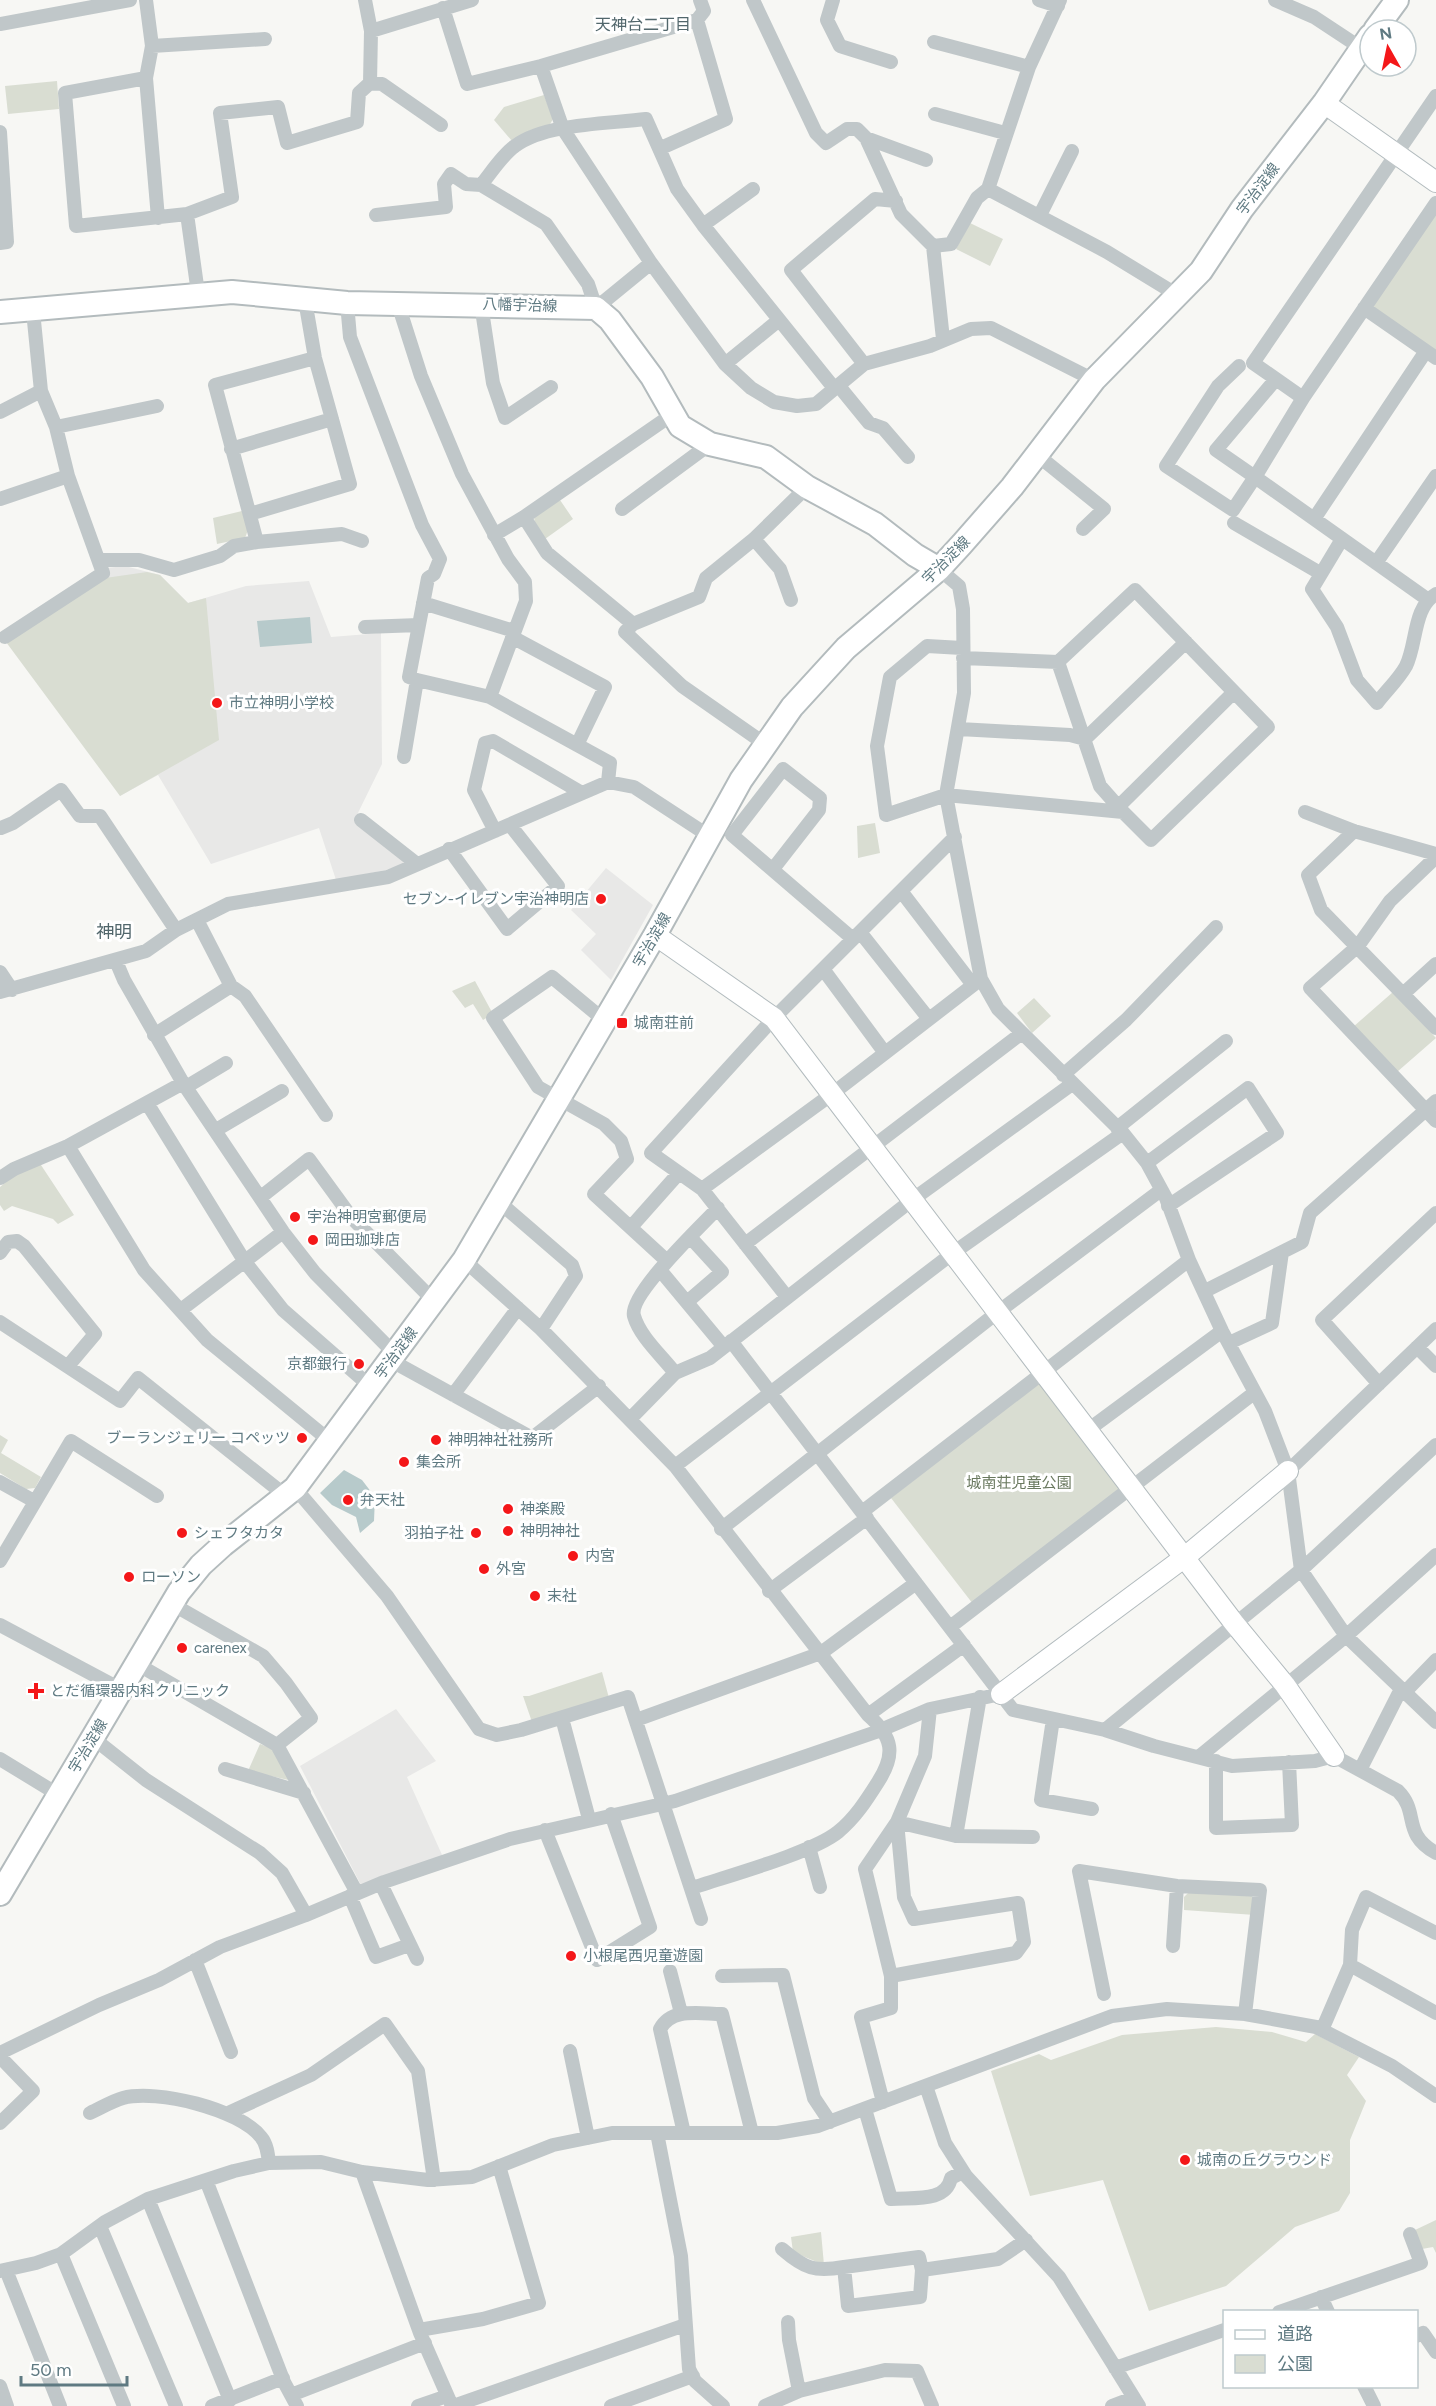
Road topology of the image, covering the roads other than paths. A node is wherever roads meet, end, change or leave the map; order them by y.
1 (130, 0) edge
2 (146, 0) edge
3 (364, 0) edge
4 (472, 0) edge
5 (700, 0) edge
6 (753, 0) edge
7 (833, 0) edge
8 (1039, 0) edge
9 (1275, 0) edge
10 (1397, 0) edge
11 (1059, 3) edge
12 (443, 8) junction
13 (1383, 18) edge
14 (697, 20) junction
15 (0, 24) edge
16 (371, 31) junction
17 (265, 39) dead end
18 (1358, 39) edge
19 (934, 42) dead end
20 (152, 46) junction
21 (1358, 52) edge
22 (891, 62) dead end
23 (541, 66) junction
24 (1029, 67) junction
25 (146, 78) junction
26 (370, 82) junction
27 (1435, 100) edge
28 (1324, 102) junction
29 (935, 114) dead end
30 (441, 124) dead end
31 (562, 129) junction
32 (0, 132) edge
33 (1005, 133) junction
34 (866, 138) junction
35 (661, 148) junction
36 (1072, 151) dead end
37 (1395, 156) junction
38 (926, 160) dead end
39 (1436, 182) edge
40 (481, 185) junction
41 (753, 189) dead end
42 (988, 189) junction
43 (896, 201) junction
44 (1436, 203) edge
45 (187, 214) junction
46 (376, 215) dead end
47 (1040, 215) junction
48 (158, 218) junction
49 (703, 225) junction
50 (0, 243) edge
51 (933, 246) junction
52 (651, 263) junction
53 (198, 293) junction
54 (1179, 296) junction
55 (305, 300) junction
56 (347, 303) junction
57 (398, 304) junction
58 (481, 304) junction
59 (596, 308) junction
60 (1364, 309) junction
61 (33, 311) junction
62 (0, 312) edge
63 (779, 320) junction
64 (943, 339) junction
65 (1431, 355) edge
66 (315, 358) junction
67 (725, 364) junction
68 (864, 364) junction
69 (1239, 366) dead end
70 (1094, 380) junction
71 (1276, 380) junction
72 (836, 386) junction
73 (551, 387) dead end
74 (41, 391) junction
75 (1303, 398) junction
76 (157, 406) dead end
77 (0, 412) edge
78 (673, 414) junction
79 (332, 419) junction
80 (56, 427) junction
81 (710, 444) junction
82 (231, 449) junction
83 (1036, 454) junction
84 (908, 457) dead end
85 (68, 476) junction
86 (1436, 476) edge
87 (1255, 477) junction
88 (807, 487) junction
89 (0, 499) edge
90 (622, 509) dead end
91 (250, 514) junction
92 (524, 518) junction
93 (1314, 519) junction
94 (1234, 523) dead end
95 (1083, 529) dead end
96 (494, 535) junction
97 (754, 539) junction
98 (1342, 539) junction
99 (362, 541) dead end
100 (257, 542) junction
101 (101, 560) junction
102 (1376, 563) junction
103 (939, 569) junction
104 (1320, 573) junction
105 (1432, 597) edge
106 (791, 600) dead end
107 (423, 603) junction
108 (373, 623) dead end
109 (633, 624) junction
110 (419, 626) junction
111 (513, 634) junction
112 (4, 637) dead end
113 (1186, 642) junction
114 (962, 653) junction
115 (1058, 662) junction
116 (417, 680) junction
117 (1234, 692) junction
118 (490, 697) junction
119 (959, 729) junction
120 (1085, 739) junction
121 (765, 744) junction
122 (577, 745) junction
123 (404, 757) dead end
124 (608, 782) junction
125 (582, 793) junction
126 (946, 795) junction
127 (1121, 810) junction
128 (1305, 812) dead end
129 (362, 820) dead end
130 (510, 825) junction
131 (0, 828) edge
132 (720, 830) junction
133 (495, 831) junction
134 (1354, 831) junction
135 (955, 837) junction
136 (449, 849) junction
137 (1436, 856) edge
138 (417, 864) junction
139 (773, 869) junction
140 (901, 891) junction
141 (197, 920) junction
142 (1216, 927) dead end
143 (176, 930) junction
144 (655, 935) junction
145 (856, 935) junction
146 (1358, 946) junction
147 (116, 961) junction
148 (1436, 964) edge
149 (823, 969) junction
150 (0, 972) edge
151 (977, 982) junction
152 (231, 986) junction
153 (6, 991) edge
154 (1403, 994) junction
155 (774, 1018) junction
156 (929, 1019) junction
157 (605, 1021) junction
158 (1436, 1028) edge
159 (1022, 1033) junction
160 (154, 1035) junction
161 (1226, 1041) dead end
162 (885, 1053) junction
163 (226, 1063) dead end
164 (1067, 1080) junction
165 (185, 1085) junction
166 (282, 1091) dead end
167 (832, 1094) junction
168 (560, 1100) junction
169 (147, 1103) junction
170 (1433, 1111) edge
171 (326, 1115) dead end
172 (216, 1130) junction
173 (1120, 1130) junction
174 (68, 1146) junction
175 (872, 1147) junction
176 (1147, 1163) junction
177 (679, 1173) junction
178 (0, 1178) edge
179 (702, 1189) junction
180 (1161, 1190) junction
181 (261, 1197) junction
182 (912, 1200) junction
183 (499, 1202) junction
184 (1168, 1206) junction
185 (717, 1208) junction
186 (1436, 1213) edge
187 (631, 1227) junction
188 (283, 1232) junction
189 (690, 1237) junction
190 (745, 1244) junction
191 (1282, 1252) junction
192 (0, 1253) edge
193 (953, 1253) junction
194 (465, 1260) junction
195 (1189, 1260) junction
196 (245, 1262) junction
197 (664, 1266) junction
198 (1205, 1291) junction
199 (787, 1297) junction
200 (434, 1301) junction
201 (687, 1302) junction
202 (518, 1308) junction
203 (182, 1309) junction
204 (998, 1312) junction
205 (0, 1322) edge
206 (541, 1329) junction
207 (1436, 1329) edge
208 (1226, 1337) junction
209 (727, 1344) junction
210 (1417, 1347) junction
211 (393, 1357) junction
212 (68, 1366) junction
213 (1436, 1366) edge
214 (1044, 1372) junction
215 (675, 1373) junction
216 (1379, 1384) junction
217 (598, 1386) junction
218 (370, 1387) junction
219 (1254, 1393) junction
220 (771, 1394) junction
221 (453, 1395) junction
222 (631, 1418) junction
223 (1088, 1430) junction
224 (330, 1441) junction
225 (1436, 1445) edge
226 (818, 1455) junction
227 (675, 1466) junction
228 (1288, 1471) junction
229 (0, 1482) edge
230 (1132, 1488) junction
231 (290, 1492) junction
232 (157, 1496) dead end
233 (34, 1501) junction
234 (864, 1515) junction
235 (721, 1529) junction
236 (1436, 1555) edge
237 (1185, 1557) junction
238 (0, 1561) edge
239 (1301, 1570) junction
240 (916, 1583) junction
241 (770, 1591) junction
242 (172, 1604) junction
243 (1234, 1623) junction
244 (0, 1625) edge
245 (950, 1627) junction
246 (1346, 1636) junction
247 (964, 1646) junction
248 (821, 1653) junction
249 (1436, 1660) edge
250 (137, 1664) junction
251 (1285, 1685) junction
252 (122, 1690) junction
253 (1403, 1690) junction
254 (1001, 1694) junction
255 (980, 1696) junction
256 (930, 1709) junction
257 (868, 1715) junction
258 (562, 1718) junction
259 (1053, 1719) junction
260 (636, 1720) junction
261 (1436, 1722) edge
262 (883, 1728) junction
263 (1105, 1730) junction
264 (93, 1738) junction
265 (277, 1745) junction
266 (1200, 1756) junction
267 (1334, 1756) junction
268 (0, 1759) edge
269 (1216, 1761) junction
270 (1289, 1762) junction
271 (225, 1769) dead end
272 (1360, 1770) junction
273 (304, 1792) junction
274 (59, 1795) junction
275 (664, 1802) junction
276 (1092, 1809) dead end
277 (611, 1814) junction
278 (589, 1819) junction
279 (897, 1822) junction
280 (544, 1830) junction
281 (956, 1836) junction
282 (1033, 1837) dead end
283 (809, 1847) junction
284 (1436, 1853) edge
285 (381, 1884) junction
286 (1177, 1886) junction
287 (820, 1887) dead end
288 (692, 1888) junction
289 (0, 1894) edge
290 (354, 1895) junction
291 (306, 1915) junction
292 (701, 1918) dead end
293 (1436, 1933) edge
294 (410, 1945) junction
295 (1173, 1946) dead end
296 (417, 1959) dead end
297 (195, 1960) junction
298 (1350, 1965) junction
299 (670, 1971) dead end
300 (722, 1976) dead end
301 (891, 1976) junction
302 (1104, 1994) dead end
303 (681, 2013) junction
304 (1436, 2013) edge
305 (1245, 2014) junction
306 (1322, 2030) junction
307 (570, 2051) dead end
308 (231, 2052) dead end
309 (0, 2055) edge
310 (926, 2086) junction
311 (1436, 2096) edge
312 (883, 2102) junction
313 (865, 2109) junction
314 (90, 2113) dead end
315 (228, 2113) junction
316 (830, 2122) junction
317 (0, 2123) edge
318 (657, 2133) junction
319 (684, 2133) junction
320 (752, 2133) junction
321 (588, 2138) junction
322 (269, 2163) junction
323 (499, 2166) junction
324 (362, 2172) junction
325 (963, 2172) junction
326 (206, 2180) junction
327 (434, 2180) junction
328 (148, 2199) junction
329 (100, 2226) junction
330 (1410, 2234) dead end
331 (1026, 2240) junction
332 (782, 2249) dead end
333 (61, 2254) junction
334 (844, 2267) junction
335 (3, 2270) edge
336 (922, 2270) junction
337 (1320, 2297) junction
338 (1284, 2310) edge
339 (1327, 2310) edge
340 (788, 2322) dead end
341 (685, 2325) junction
342 (1223, 2330) edge
343 (1418, 2335) edge
344 (422, 2337) junction
345 (1435, 2345) edge
346 (1115, 2368) junction
347 (693, 2376) junction
348 (283, 2378) junction
349 (0, 2386) edge
350 (1365, 2388) edge
351 (799, 2391) junction
352 (230, 2400) junction
353 (294, 2401) edge
354 (451, 2402) edge
355 (1136, 2402) edge
356 (7, 2406) edge
357 (60, 2406) edge
358 (124, 2406) edge
359 (176, 2406) edge
360 (212, 2406) edge
361 (418, 2406) edge
362 (611, 2406) edge
363 (723, 2406) edge
364 (765, 2406) edge
365 (932, 2406) edge
366 (1112, 2406) edge
367 (1374, 2406) edge

1 - 15 street
2 - 20 street
3 - 16 street
4 - 12 street
5 - 14 street
6 - 34 street
7 - 22 street
8 - 11 street
9 - 18 street
10 - 13 main road
11 - 24 street
12 - 16 street
12 - 23 street
14 - 23 street
14 - 35 street
16 - 26 street
17 - 20 street
19 - 24 street
20 - 25 street
21 - 28 main road, 宇治淀線
23 - 31 street
24 - 33 street
25 - 48 street
25 - 48 street
26 - 30 street
26 - 45 street
27 - 37 street
28 - 37 street
28 - 54 main road, 宇治淀線
29 - 33 street
31 - 35 street
31 - 40 street
31 - 52 street
32 - 50 street
33 - 42 street
34 - 38 street
34 - 43 street
35 - 49 street
36 - 47 street
37 - 39 street
37 - 71 street
40 - 46 street
40 - 59 street
41 - 49 street
42 - 47 street
42 - 51 street
43 - 51 street
43 - 68 street
44 - 60 street
45 - 48 street
45 - 53 street
47 - 54 street
49 - 63 street
51 - 64 street
52 - 59 street
52 - 67 street
53 - 55 main road, 八幡宇治線
53 - 61 main road, 八幡宇治線
54 - 70 main road, 宇治淀線
55 - 56 main road, 八幡宇治線
55 - 66 street
56 - 57 main road, 八幡宇治線
56 - 107 street
57 - 58 main road, 八幡宇治線
57 - 96 street
58 - 59 main road, 八幡宇治線
58 - 73 street
59 - 78 main road
60 - 65 street
60 - 75 street
61 - 62 main road, 八幡宇治線
61 - 74 street
63 - 67 street
63 - 72 street
64 - 68 street
64 - 70 street
65 - 93 street
66 - 79 street
66 - 82 street
67 - 72 street
68 - 72 street
69 - 87 street
70 - 83 main road, 宇治淀線
71 - 75 street
71 - 87 street
72 - 84 street
74 - 77 street
74 - 80 street
75 - 87 street
76 - 80 street
78 - 81 main road
78 - 92 street
79 - 82 street
79 - 91 street
80 - 85 street
81 - 88 main road
81 - 90 street
82 - 91 street
83 - 95 street
83 - 103 main road, 宇治淀線
85 - 89 street
85 - 101 street
86 - 102 street
87 - 93 street
88 - 97 street
88 - 103 main road
91 - 100 street
92 - 96 street
92 - 109 street
93 - 98 street
94 - 104 street
96 - 111 street
97 - 106 street
97 - 109 street
98 - 102 street
98 - 104 street
99 - 100 street
100 - 101 street
101 - 112 street
102 - 105 street
103 - 114 street
103 - 121 main road, 宇治淀線
104 - 105 street
107 - 110 street
107 - 111 street
108 - 110 street
109 - 121 street
110 - 116 street
111 - 118 street
111 - 122 street
113 - 115 street
113 - 117 street
113 - 120 street
114 - 115 street
114 - 119 street
114 - 126 street
115 - 120 street
116 - 118 street
116 - 123 street
117 - 127 street
117 - 127 street
118 - 122 street
119 - 120 street
119 - 126 street
120 - 127 street
121 - 132 main road, 宇治淀線
122 - 124 street
124 - 125 street
124 - 132 street
125 - 130 street
125 - 133 street
126 - 127 street
126 - 135 street
128 - 134 street
129 - 138 street
130 - 133 street
130 - 136 street
131 - 143 street
132 - 139 street
132 - 139 street
132 - 144 main road, 宇治淀線
133 - 136 street
134 - 137 street
134 - 146 street
135 - 140 street
135 - 151 street
136 - 138 street
137 - 146 street
138 - 141 street
139 - 145 street
140 - 145 street
140 - 151 street
141 - 143 street
141 - 152 street
142 - 164 street
143 - 147 street
144 - 155 street
144 - 157 main road, 宇治淀線
145 - 149 street
145 - 156 street
146 - 154 street
146 - 170 street
147 - 153 street
147 - 160 street
148 - 154 street
149 - 155 street
149 - 162 street
150 - 153 street
151 - 156 street
151 - 159 street
152 - 160 street
152 - 171 street
154 - 158 street
155 - 167 street
155 - 177 street
156 - 162 street
157 - 168 main road, 宇治淀線
157 - 168 street
159 - 164 street
159 - 175 street
160 - 165 street
161 - 173 street
162 - 167 street
163 - 165 street
164 - 173 street
164 - 182 street
165 - 169 street
165 - 172 street
166 - 172 street
167 - 175 street
167 - 179 street
168 - 183 main road, 宇治淀線
168 - 187 street
169 - 174 street
169 - 196 street
170 - 191 street
172 - 181 street
173 - 176 street
173 - 193 street
174 - 178 street
174 - 203 street
175 - 182 street
175 - 190 street
176 - 180 street
176 - 184 street
177 - 179 street
177 - 187 street
179 - 185 street
180 - 184 street
180 - 204 street
181 - 188 street
181 - 200 street
182 - 193 street
182 - 199 street
183 - 194 main road, 宇治淀線
183 - 206 street
184 - 195 street
185 - 189 street
185 - 190 street
186 - 216 street
187 - 197 street
188 - 196 street
188 - 211 street
189 - 197 street
189 - 201 street
190 - 199 street
191 - 198 street
191 - 208 street
192 - 212 street
193 - 204 street
193 - 220 street
194 - 200 main road, 宇治淀線
194 - 202 street
195 - 198 street
195 - 214 street
196 - 203 street
196 - 218 street
197 - 201 street
197 - 215 street
198 - 208 street
199 - 209 street
200 - 211 main road, 宇治淀線
201 - 209 street
202 - 206 street
202 - 221 street
203 - 224 street
204 - 214 street
204 - 226 street
205 - 212 street
206 - 217 street
207 - 210 street
208 - 219 street
208 - 223 street
209 - 215 street
209 - 220 street
210 - 213 street
210 - 216 street
211 - 218 main road, 宇治淀線
211 - 221 street
212 - 231 street
214 - 223 street
214 - 234 street
215 - 222 street
216 - 228 street
217 - 221 street
217 - 222 street
218 - 224 main road, 宇治淀線
219 - 228 street
219 - 230 street
220 - 226 street
220 - 227 street
222 - 227 street
223 - 230 street
224 - 231 main road, 宇治淀線
225 - 239 street
226 - 234 street
226 - 235 street
227 - 235 street
228 - 237 street
228 - 239 street
229 - 233 street
230 - 237 street
230 - 245 street
231 - 242 main road, 宇治淀線
231 - 258 street
232 - 233 street
233 - 238 street
234 - 240 street
234 - 241 street
235 - 241 street
236 - 246 street
237 - 243 street
237 - 254 street
239 - 243 street
239 - 246 street
240 - 245 street
240 - 248 street
241 - 248 street
242 - 250 main road, 宇治淀線
242 - 265 street
243 - 251 street
243 - 263 street
244 - 252 street
245 - 247 street
246 - 251 street
246 - 253 street
247 - 254 street
247 - 257 street
248 - 257 street
248 - 260 street
249 - 253 street
250 - 252 main road, 宇治淀線
250 - 265 street
251 - 266 street
251 - 267 street
252 - 264 main road, 宇治淀線
253 - 261 street
253 - 272 street
254 - 255 street
254 - 259 street
255 - 256 street
255 - 281 street
256 - 262 street
256 - 279 street
257 - 262 street
258 - 260 street
258 - 278 street
259 - 263 street
259 - 276 street
260 - 275 street
262 - 275 street
262 - 283 street
263 - 266 street
264 - 274 main road, 宇治淀線
264 - 291 street
265 - 273 street
266 - 269 street
267 - 270 street
267 - 272 street
268 - 274 street
269 - 270 street
269 - 270 street
271 - 273 street
272 - 284 street
273 - 290 street
274 - 289 main road, 宇治淀線
275 - 277 street
275 - 288 street
277 - 278 street
277 - 280 street
278 - 280 street
279 - 281 street
279 - 301 street
279 - 301 street
280 - 285 street
281 - 282 street
283 - 287 street
283 - 288 street
285 - 290 street
285 - 294 street
286 - 295 street
286 - 302 street
286 - 305 street
288 - 292 street
290 - 291 street
290 - 294 street
291 - 297 street
293 - 298 street
294 - 296 street
297 - 308 street
297 - 309 street
298 - 304 street
298 - 306 street
299 - 303 street
300 - 316 street
301 - 312 street
303 - 319 street
303 - 320 street
305 - 306 street
305 - 310 street
306 - 311 street
307 - 321 street
309 - 317 street
310 - 312 street
310 - 325 street
312 - 313 street
313 - 316 street
313 - 325 street
314 - 315 street
315 - 322 street
315 - 327 street
316 - 320 street
318 - 319 street
318 - 321 street
318 - 341 street
319 - 320 street
321 - 323 street
322 - 324 street
322 - 326 street
323 - 327 street
323 - 344 street
324 - 327 street
324 - 344 street
325 - 331 street
326 - 328 street
326 - 348 street
328 - 329 street
328 - 352 street
329 - 333 street
329 - 359 street
330 - 337 street
331 - 336 street
331 - 346 street
332 - 334 street
333 - 335 street
333 - 358 street
334 - 336 street
334 - 336 street
335 - 357 street
337 - 338 street
337 - 339 street
340 - 351 street
341 - 347 street
341 - 354 street
342 - 346 street
343 - 345 street
344 - 353 street
344 - 354 street
346 - 355 street
347 - 362 street
347 - 363 street
348 - 352 street
348 - 353 street
349 - 356 street
350 - 367 street
351 - 364 street
351 - 365 street
352 - 360 street
354 - 361 street
355 - 366 street

